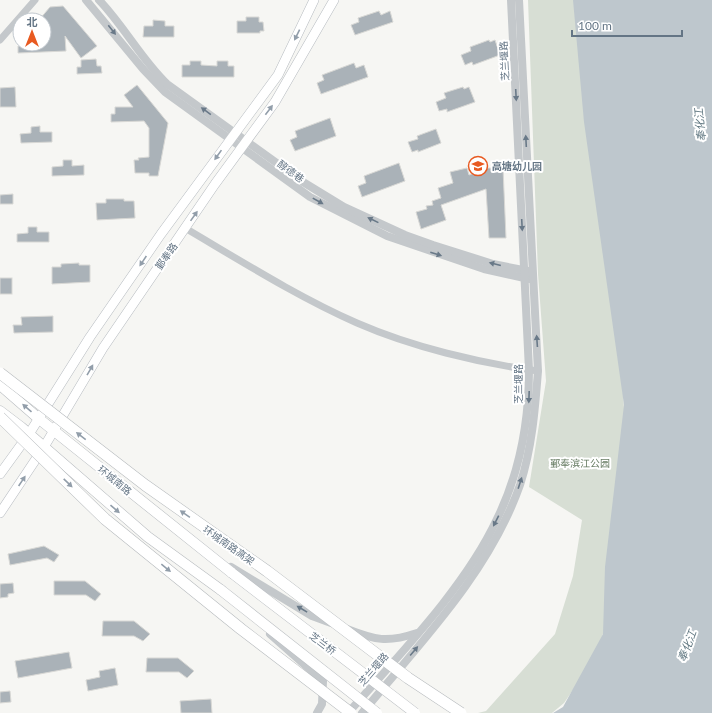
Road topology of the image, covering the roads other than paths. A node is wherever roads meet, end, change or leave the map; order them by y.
1 (35, 0) edge
2 (86, 0) edge
3 (99, 0) edge
4 (314, 0) edge
5 (334, 0) edge
6 (511, 0) edge
7 (519, 0) edge
8 (0, 40) edge
9 (232, 136) junction
10 (244, 144) junction
11 (185, 228) junction
12 (524, 274) junction
13 (533, 276) junction
14 (529, 370) junction
15 (538, 372) junction
16 (0, 373) edge
17 (0, 385) edge
18 (0, 411) edge
19 (0, 417) edge
20 (38, 418) junction
21 (54, 431) junction
22 (29, 434) junction
23 (44, 447) junction
24 (0, 474) edge
25 (0, 513) edge
26 (205, 552) junction
27 (232, 573) joint
28 (221, 590) junction
29 (418, 633) junction
30 (317, 713) edge
31 (350, 713) edge
32 (362, 713) edge
33 (377, 713) edge
34 (414, 713) edge
35 (461, 713) edge

1 - 8 street
2 -> 9 street, 醇德巷
9 -> 3 street, 醇德巷
4 -> 9 main road, 鄞奉路
10 -> 5 main road, 鄞奉路
6 -> 12 street, 芝兰堰路
13 -> 7 street, 芝兰堰路
9 - 10 street, 醇德巷
9 -> 20 main road, 鄞奉路
11 -> 10 main road, 鄞奉路
10 - 12 street, 醇德巷
11 - 14 street
21 -> 11 main road, 鄞奉路
12 - 13 street, 醇德巷
12 - 14 street, 芝兰堰路
15 -> 13 street, 芝兰堰路
14 - 15 street
14 -> 29 street, 芝兰堰路
32 -> 15 street, 芝兰堰路
35 -> 16 highway, 环城南路高架, bridge
20 -> 17 main road, 环城南路
18 - 22 main road, 环城南路
19 -> 31 highway, bridge
20 - 21 main road, 环城南路
20 - 22 main road, 鄞奉路
21 - 23 main road, 鄞奉路
21 - 26 main road, 环城南路
22 - 23 main road, 环城南路
22 - 24 main road, 鄞奉路
25 -> 23 main road, 鄞奉路
23 -> 28 main road, 环城南路
26 - 27 main road, 环城南路
29 -> 26 street
27 - 34 main road, 芝兰桥, bridge
28 - 30 street
28 - 33 main road, bridge
29 - 31 street, 芝兰堰路

